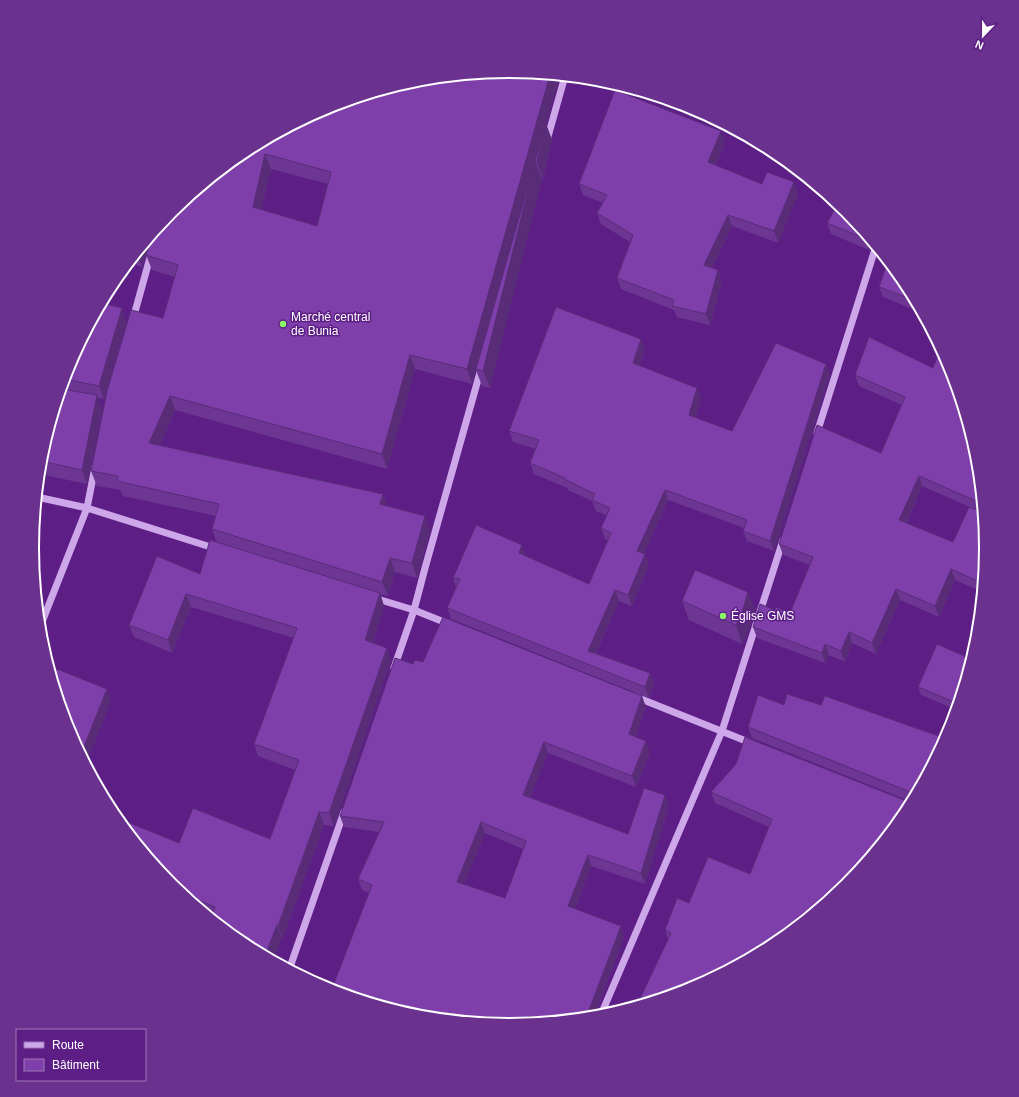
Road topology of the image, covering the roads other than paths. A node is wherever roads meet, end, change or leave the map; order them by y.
1 (563, 81) edge
2 (545, 146) edge
3 (153, 248) edge
4 (874, 252) edge
5 (132, 323) edge
6 (484, 361) edge
7 (814, 443) edge
8 (98, 457) edge
9 (42, 498) edge
10 (87, 508) junction
11 (785, 534) edge
12 (224, 551) edge
13 (369, 596) edge
14 (414, 610) junction
15 (44, 617) edge
16 (458, 627) edge
17 (391, 678) edge
18 (627, 694) edge
19 (722, 731) junction
20 (758, 746) edge
21 (346, 805) edge
22 (291, 965) edge
23 (603, 1009) edge

1 - 2 street
3 - 5 street
4 - 7 street
6 - 14 street
8 - 10 street
9 - 10 street
10 - 12 street
10 - 15 street
11 - 19 street
13 - 14 street
14 - 16 street
14 - 17 street
18 - 19 street
19 - 20 street
19 - 23 street
21 - 22 street

